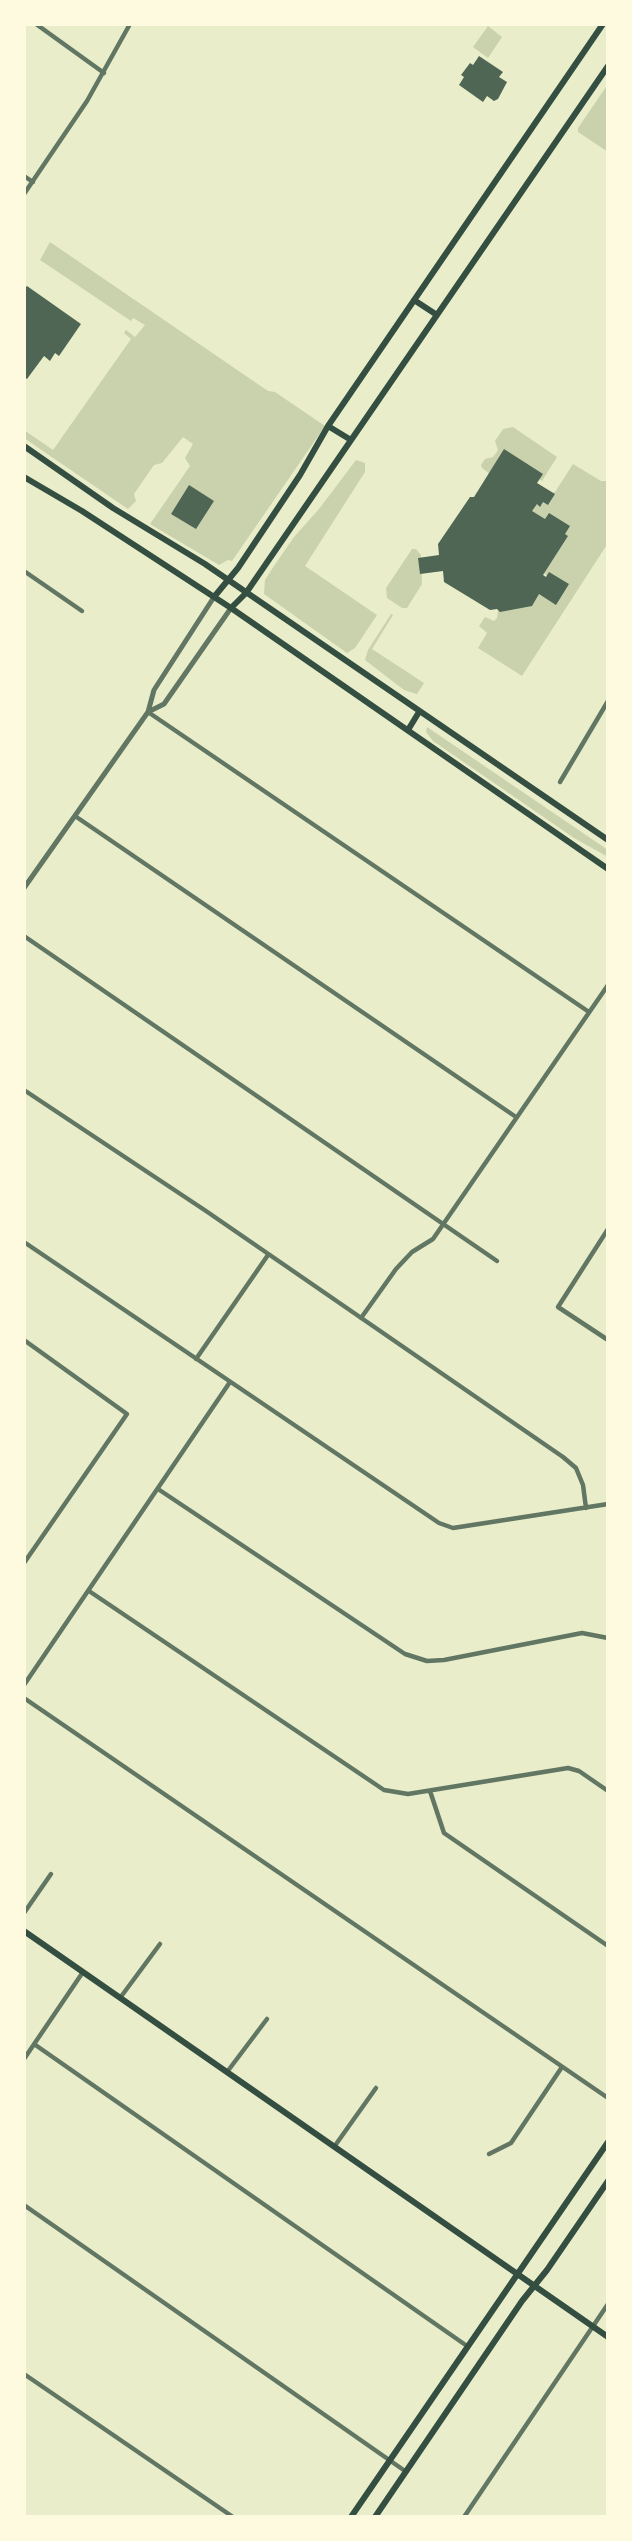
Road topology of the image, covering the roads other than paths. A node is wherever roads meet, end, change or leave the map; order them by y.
1 (36, 24) edge
2 (130, 24) edge
3 (603, 24) edge
4 (608, 66) edge
5 (104, 73) junction
6 (24, 176) edge
7 (33, 182) junction
8 (24, 194) edge
9 (414, 300) junction
10 (437, 315) junction
11 (328, 426) junction
12 (351, 440) junction
13 (24, 446) edge
14 (24, 477) edge
15 (24, 571) edge
16 (228, 581) junction
17 (246, 593) junction
18 (214, 597) junction
19 (231, 608) junction
20 (82, 611) dead end
21 (608, 701) edge
22 (148, 712) junction
23 (419, 712) junction
24 (408, 730) junction
25 (560, 782) dead end
26 (75, 816) junction
27 (608, 840) edge
28 (608, 869) edge
29 (24, 888) edge
30 (24, 936) edge
31 (608, 985) edge
32 (589, 1012) junction
33 (24, 1090) edge
34 (516, 1118) junction
35 (443, 1224) junction
36 (608, 1229) edge
37 (24, 1242) edge
38 (268, 1255) junction
39 (497, 1261) dead end
40 (361, 1318) junction
41 (24, 1340) edge
42 (608, 1341) edge
43 (196, 1359) junction
44 (230, 1382) junction
45 (158, 1489) junction
46 (608, 1504) edge
47 (586, 1508) junction
48 (24, 1563) edge
49 (89, 1591) junction
50 (608, 1638) edge
51 (24, 1685) edge
52 (24, 1698) edge
53 (430, 1791) junction
54 (608, 1791) edge
55 (51, 1874) dead end
56 (24, 1913) edge
57 (24, 1931) edge
58 (160, 1944) dead end
59 (608, 1946) edge
60 (83, 1972) junction
61 (120, 1998) junction
62 (267, 2019) dead end
63 (34, 2044) junction
64 (24, 2059) edge
65 (562, 2067) junction
66 (227, 2072) junction
67 (376, 2088) dead end
68 (608, 2098) edge
69 (608, 2142) edge
70 (334, 2147) junction
71 (489, 2154) dead end
72 (608, 2181) edge
73 (24, 2205) edge
74 (517, 2274) junction
75 (534, 2286) junction
76 (608, 2304) edge
77 (593, 2326) junction
78 (608, 2337) edge
79 (467, 2346) junction
80 (24, 2374) edge
81 (390, 2460) junction
82 (405, 2471) junction
83 (232, 2517) edge
84 (351, 2517) edge
85 (375, 2517) edge
86 (464, 2517) edge

1 - 5 street
2 - 5 street
3 - 9 main road
4 - 10 main road
5 - 7 street
6 - 7 street
7 - 8 street
9 - 10 main road
9 - 11 main road
10 - 12 main road
11 - 12 main road
11 - 16 main road
12 - 17 main road
13 - 16 main road
14 - 18 main road
15 - 20 street
16 - 17 main road
16 - 18 main road
17 - 19 main road
17 - 23 main road
18 - 19 main road
18 - 22 street
19 - 22 street
19 - 24 main road
21 - 25 street
22 - 26 street
22 - 32 street
23 - 24 main road
23 - 27 main road
24 - 28 main road
26 - 29 street
26 - 34 street
30 - 35 street
31 - 32 street
32 - 34 street
33 - 38 street
34 - 35 street
35 - 39 street
35 - 40 street
36 - 42 street
37 - 43 street
38 - 40 street
38 - 43 street
40 - 47 street
41 - 48 street
43 - 44 street
44 - 45 street
44 - 47 street
45 - 49 street
45 - 50 street
46 - 47 street
49 - 51 street
49 - 53 street
52 - 65 street
53 - 54 street
53 - 59 street
55 - 56 street
57 - 60 main road
58 - 61 street
60 - 61 main road
60 - 63 street
61 - 66 main road
62 - 66 street
63 - 64 street
63 - 79 street
65 - 68 street
65 - 71 street
66 - 70 main road
67 - 70 street
69 - 74 main road
70 - 74 main road
72 - 75 main road
73 - 81 street
74 - 75 main road
74 - 79 main road
75 - 77 main road
75 - 82 main road
76 - 77 street
77 - 78 main road
77 - 86 street
79 - 81 main road
80 - 83 street
81 - 82 street
81 - 84 main road
82 - 85 main road

